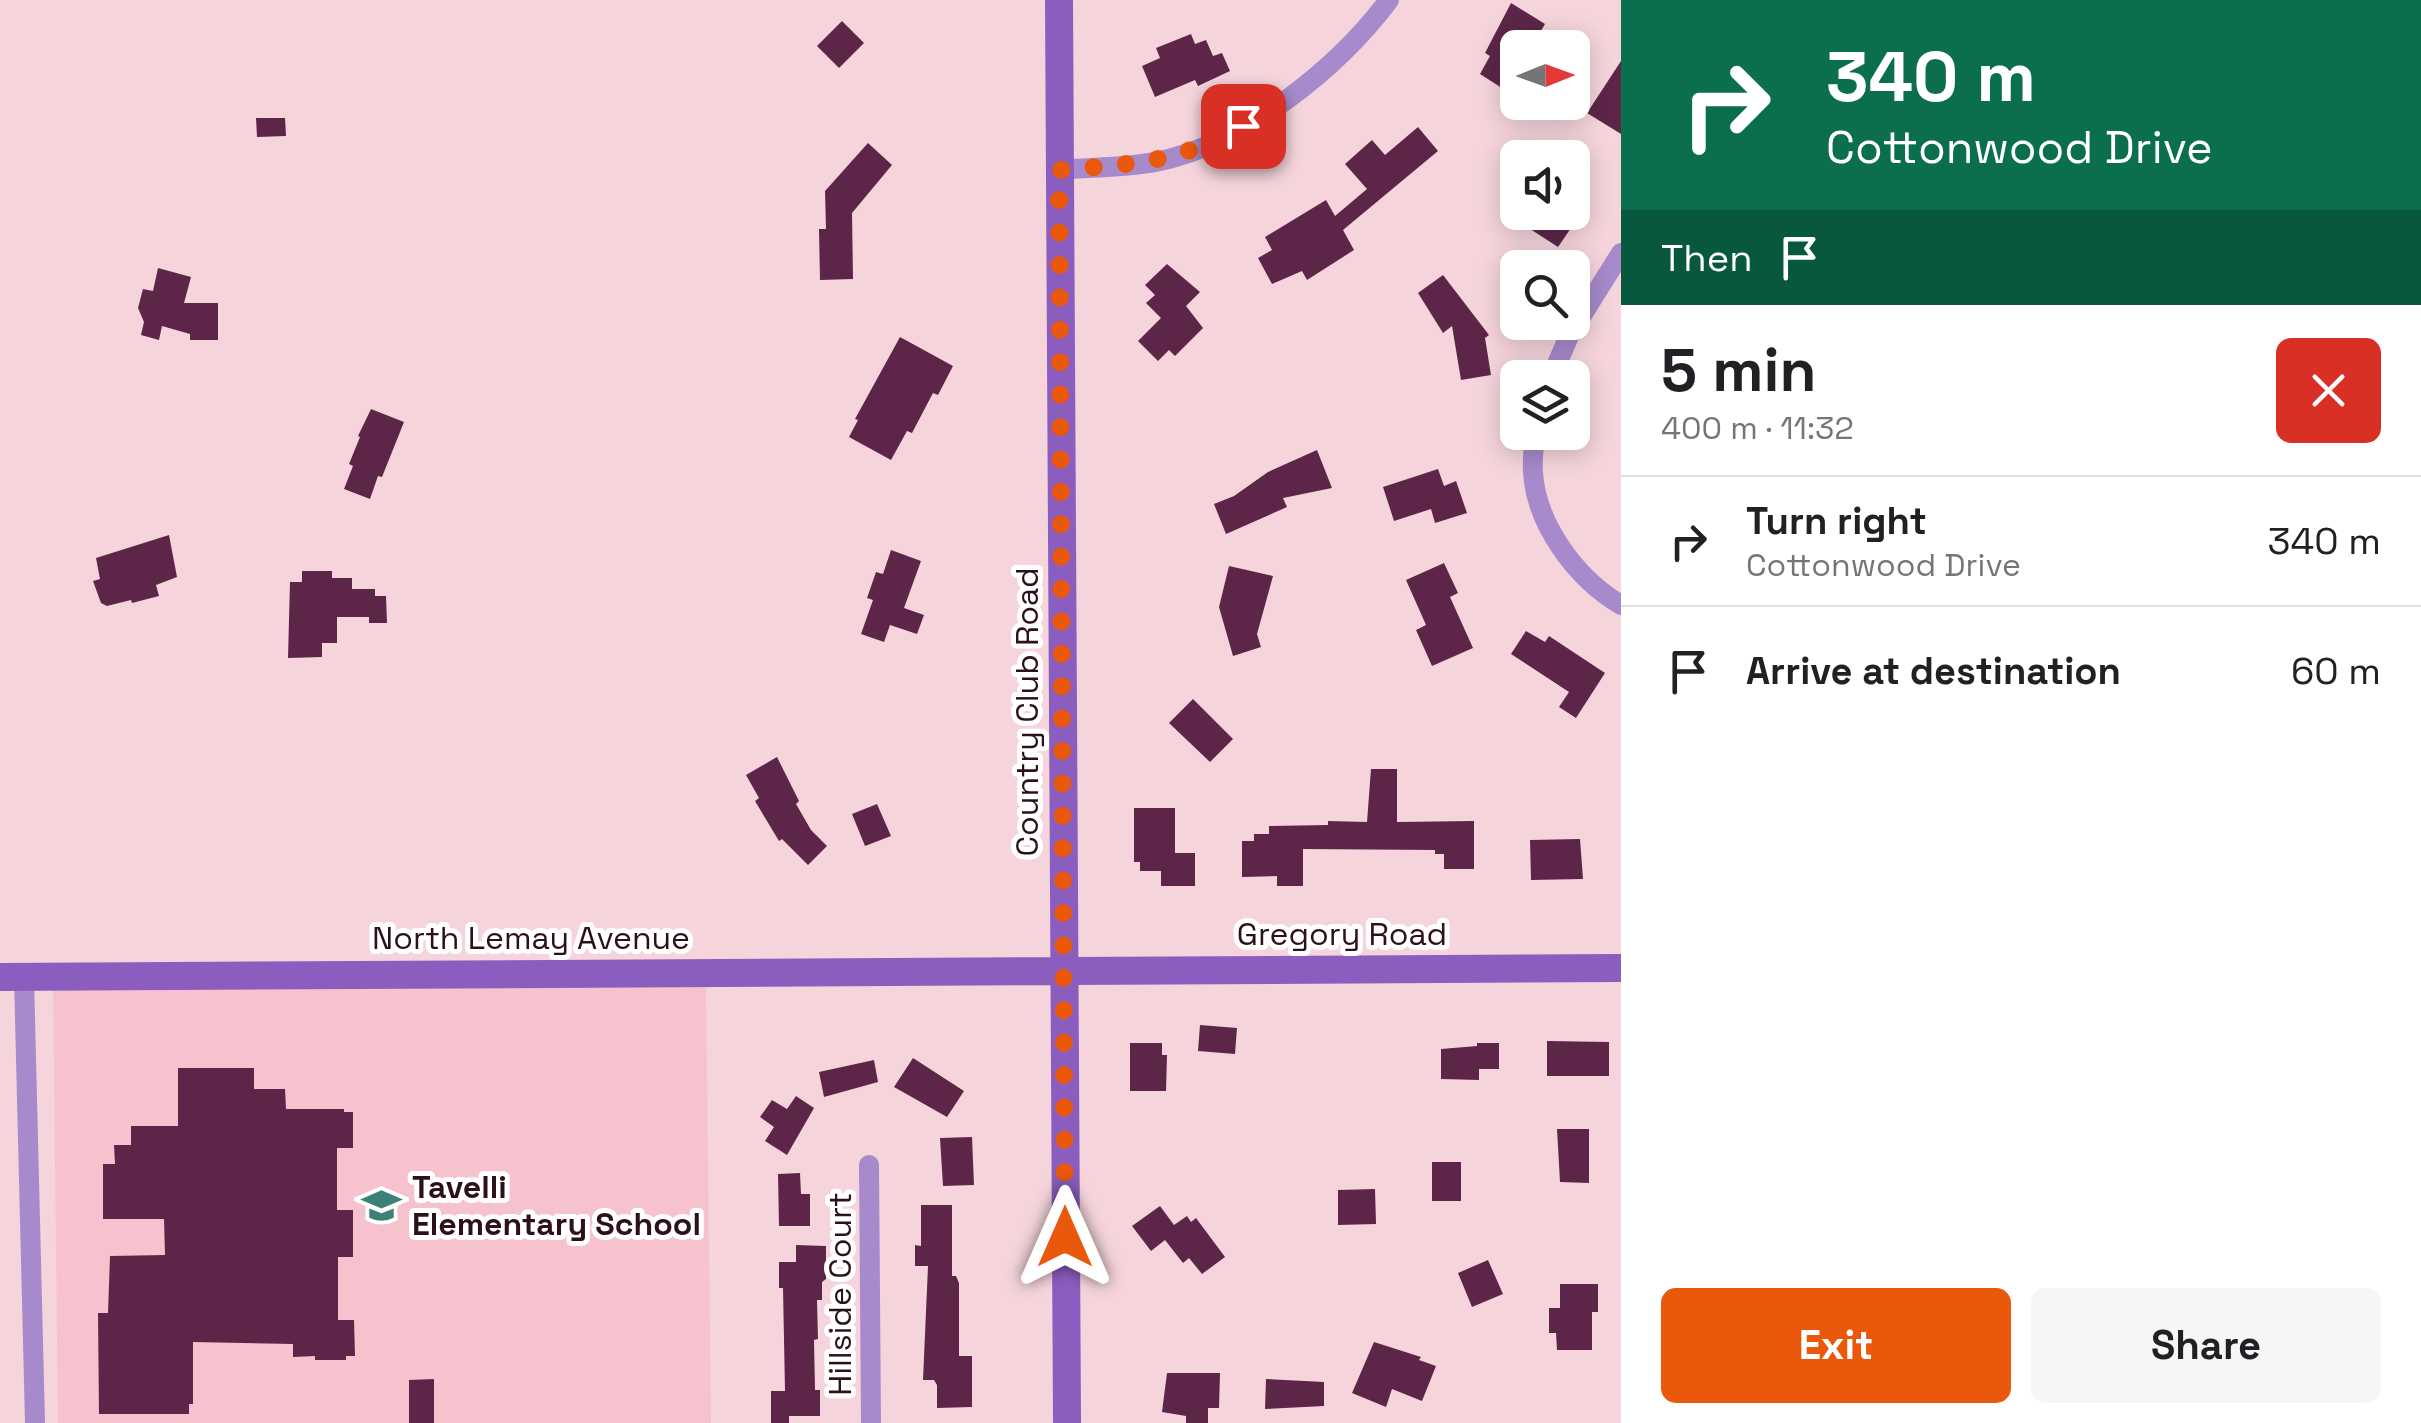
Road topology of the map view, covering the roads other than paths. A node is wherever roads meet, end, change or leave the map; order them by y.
1 (1058, 0) edge
2 (1390, 0) edge
3 (1059, 170) junction
4 (1621, 253) edge
5 (1559, 360) edge
6 (1534, 450) edge
7 (1621, 605) edge
8 (1621, 968) edge
9 (1063, 969) junction
10 (12, 977) edge
11 (869, 1165) dead end
12 (36, 1423) edge
13 (871, 1423) edge
14 (1067, 1423) edge

1 - 3 street, Country Club Road
2 - 3 street
3 - 9 street, Country Club Road
4 - 5 street
6 - 7 street
8 - 9 street, Gregory Road
9 - 10 street, North Lemay Avenue
9 - 14 street, Country Club Road
10 - 12 street
11 - 13 street, Hillside Court

